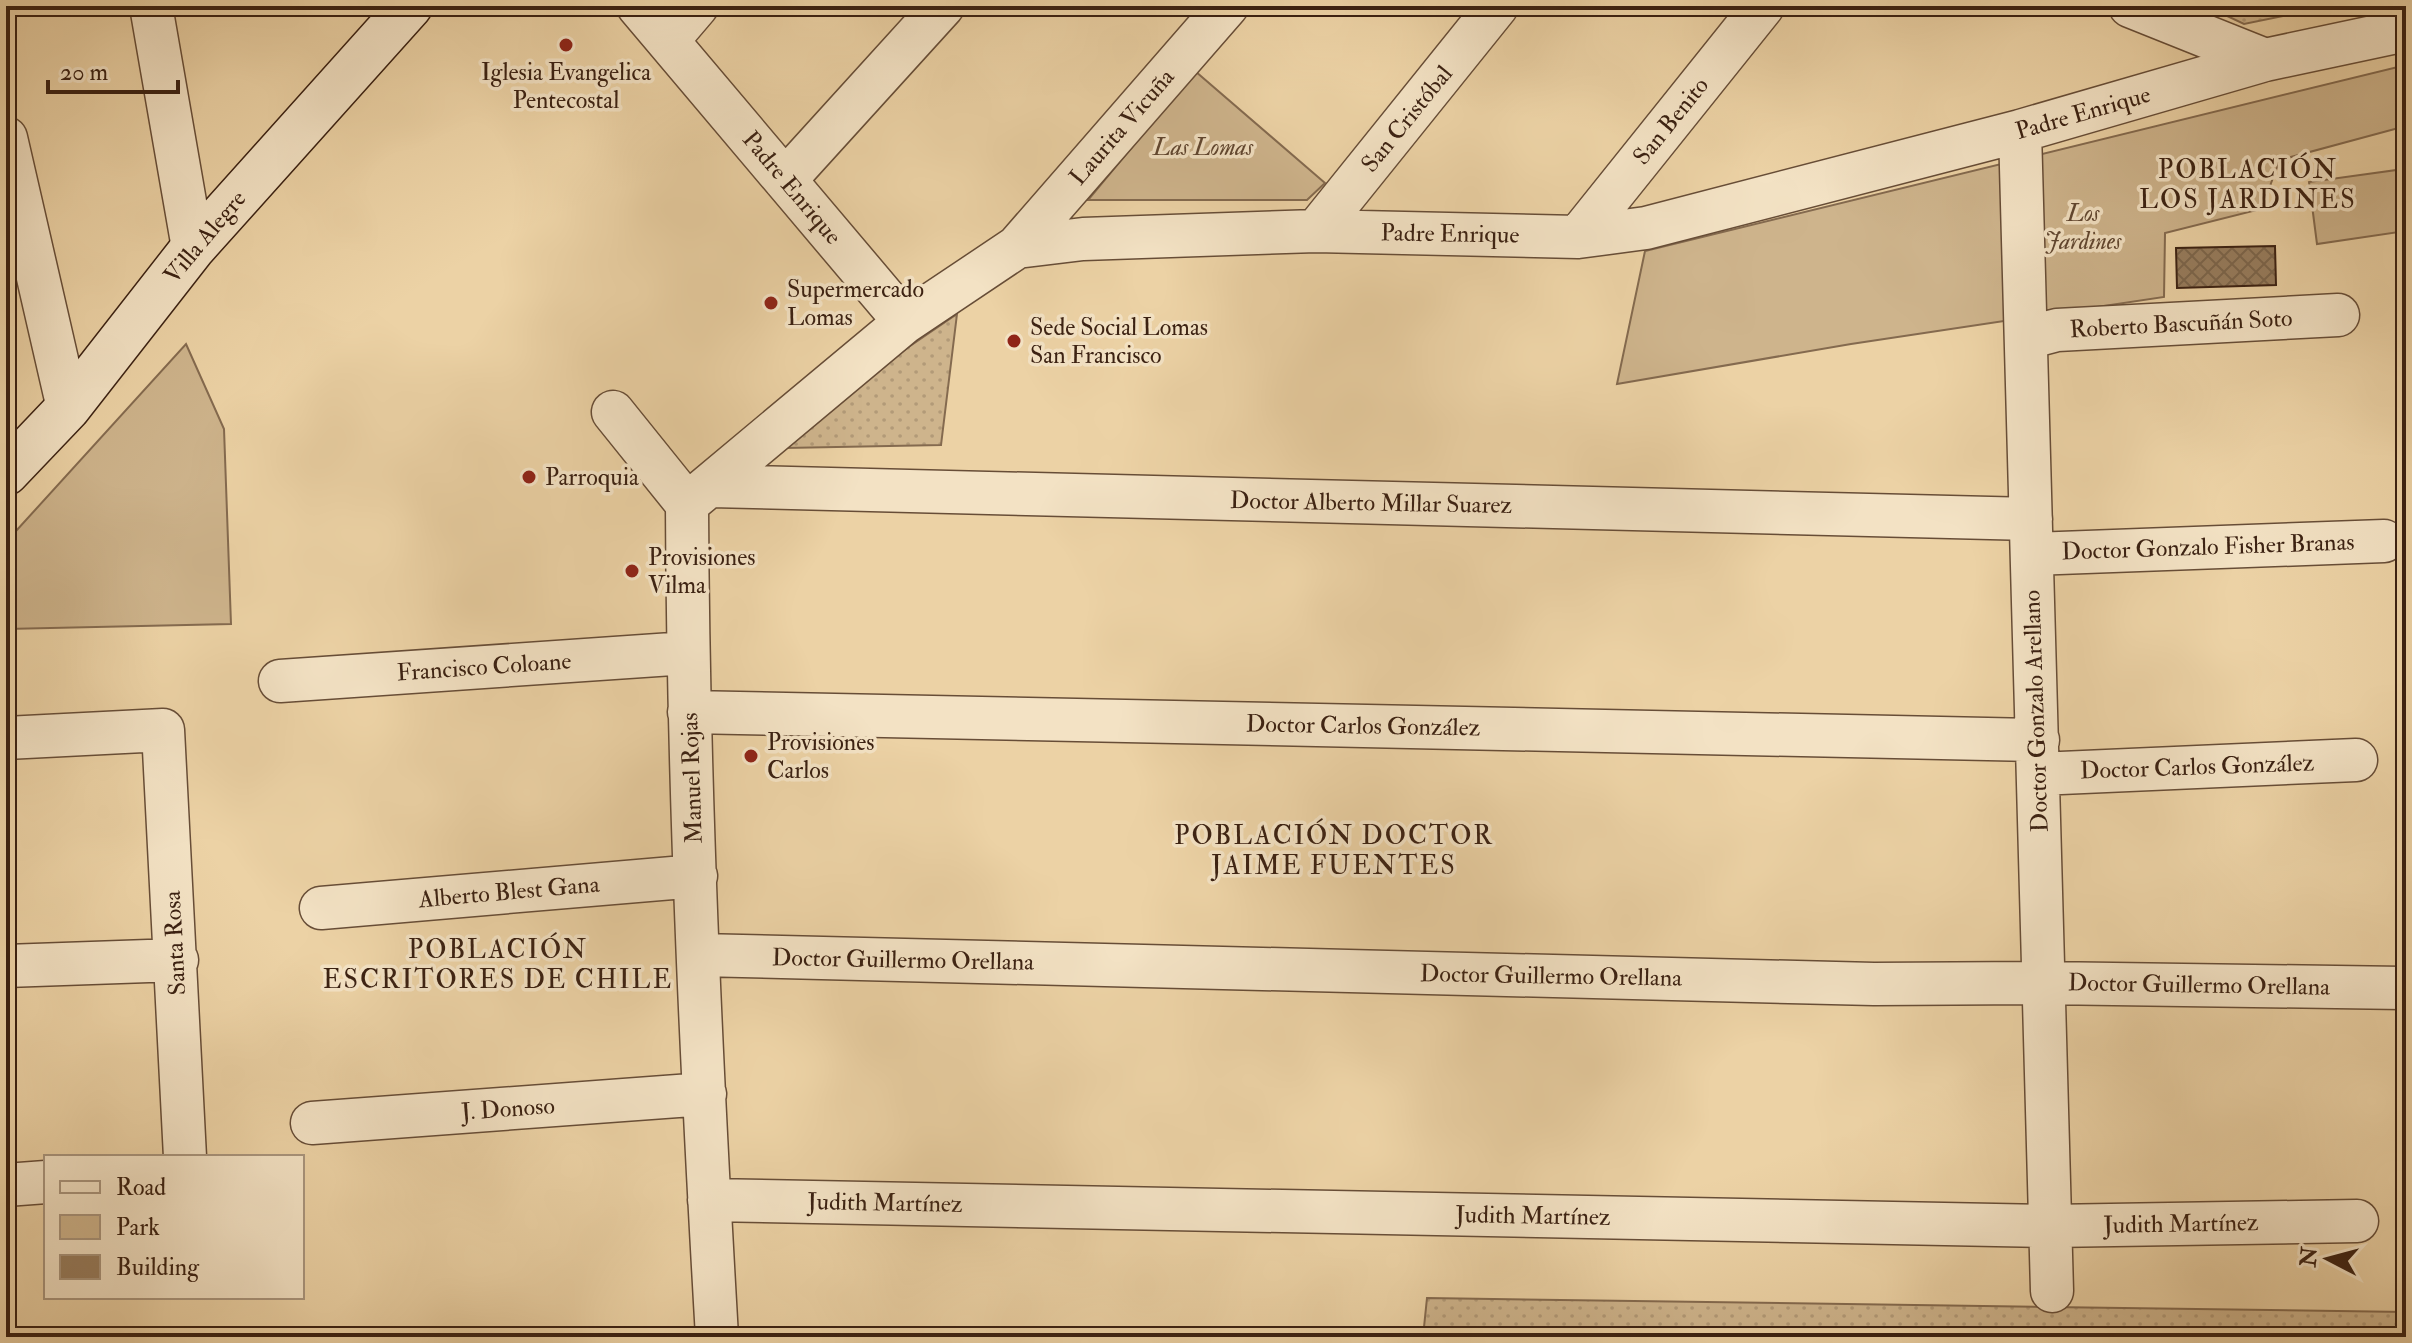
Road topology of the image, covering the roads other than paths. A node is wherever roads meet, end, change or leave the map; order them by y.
1 (151, 6) edge
2 (410, 6) edge
3 (638, 6) edge
4 (697, 6) edge
5 (943, 6) edge
6 (1227, 6) edge
7 (1497, 6) edge
8 (1763, 6) edge
9 (2130, 6) edge
10 (2403, 24) edge
11 (668, 40) junction
12 (2265, 60) junction
13 (2020, 131) junction
14 (6, 138) edge
15 (785, 180) junction
16 (1316, 231) junction
17 (1578, 237) junction
18 (1017, 247) junction
19 (193, 248) junction
20 (2338, 315) dead end
21 (905, 322) junction
22 (2026, 338) junction
23 (68, 408) junction
24 (613, 412) dead end
25 (6, 473) edge
26 (699, 495) junction
27 (2032, 537) junction
28 (2384, 541) dead end
29 (687, 653) junction
30 (280, 681) dead end
31 (689, 712) junction
32 (6, 738) edge
33 (2038, 757) junction
34 (2356, 760) dead end
35 (696, 876) junction
36 (321, 908) dead end
37 (699, 955) junction
38 (177, 960) junction
39 (6, 966) edge
40 (2044, 983) junction
41 (2403, 988) dead end
42 (705, 1094) junction
43 (312, 1123) dead end
44 (185, 1155) edge
45 (44, 1182) edge
46 (6, 1185) edge
47 (709, 1200) junction
48 (2357, 1221) dead end
49 (2051, 1226) junction
50 (2052, 1291) dead end
51 (717, 1337) edge

1 - 19 street
2 - 19 main road, Villa Alegre
3 - 11 street, Padre Enrique
4 - 11 street
5 - 15 street
6 - 18 street, Laurita Vicuña
7 - 16 street, San Cristóbal
8 - 17 street, San Benito
9 - 12 street
10 - 12 street, Padre Enrique
11 - 15 street, Padre Enrique
12 - 13 street, Padre Enrique
13 - 17 street, Padre Enrique
13 - 22 street, Doctor Gonzalo Arellano
14 - 23 street
15 - 21 street, Padre Enrique
16 - 17 street, Padre Enrique
16 - 18 street, Padre Enrique
18 - 21 street, Padre Enrique
19 - 23 main road, Villa Alegre
20 - 22 street, Roberto Bascuñán Soto
21 - 26 street
22 - 27 street, Doctor Gonzalo Arellano
23 - 25 main road, Villa Alegre
24 - 26 street
26 - 27 street, Doctor Alberto Millar Suarez
26 - 29 street, Manuel Rojas
27 - 28 street, Doctor Gonzalo Fisher Branas
27 - 33 street, Doctor Gonzalo Arellano
29 - 30 street, Francisco Coloane
29 - 31 street, Manuel Rojas
31 - 33 street, Doctor Carlos González
31 - 35 street, Manuel Rojas
32 - 38 street, Santa Rosa
33 - 34 street, Doctor Carlos González
33 - 40 street, Doctor Gonzalo Arellano
35 - 36 street, Alberto Blest Gana
35 - 37 street, Manuel Rojas
37 - 40 street, Doctor Guillermo Orellana
37 - 42 street, Manuel Rojas
38 - 39 street
38 - 44 street, Santa Rosa
40 - 41 street, Doctor Guillermo Orellana
40 - 49 street, Doctor Gonzalo Arellano
42 - 43 street, J. Donoso
42 - 47 street, Manuel Rojas
45 - 46 street
47 - 49 street, Judith Martínez
47 - 51 street, Manuel Rojas
48 - 49 street, Judith Martínez
49 - 50 street, Doctor Gonzalo Arellano

